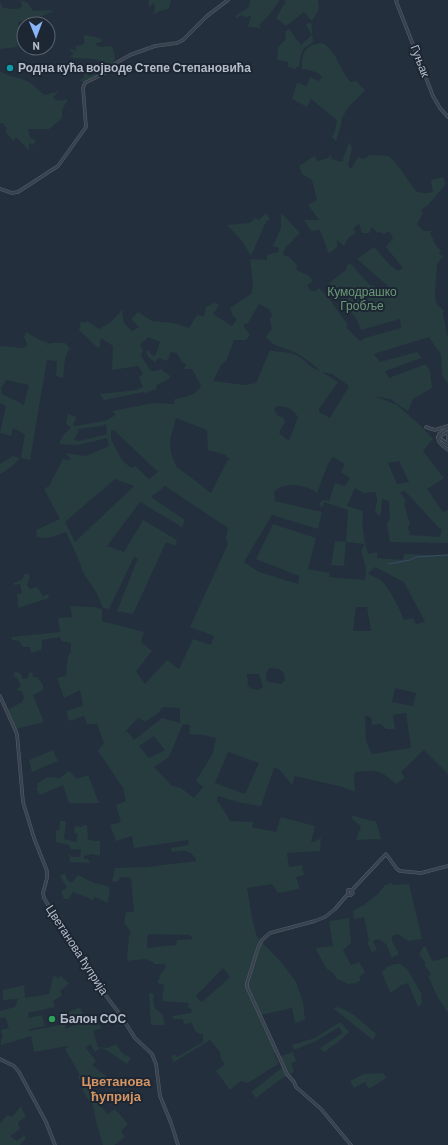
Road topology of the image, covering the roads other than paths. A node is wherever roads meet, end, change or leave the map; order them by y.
1 (228, 0) edge
2 (397, 0) edge
3 (448, 117) edge
4 (0, 189) edge
5 (426, 427) dead end
6 (448, 427) edge
7 (448, 433) edge
8 (438, 438) junction
9 (448, 441) edge
10 (448, 444) edge
11 (448, 450) edge
12 (0, 696) edge
13 (448, 866) edge
14 (0, 1059) edge
15 (55, 1145) edge
16 (178, 1145) edge
17 (351, 1145) edge

1 - 4 street
2 - 3 street, Гуњак
5 - 6 street
6 - 8 street
7 - 8 street
7 - 9 street
8 - 10 street
8 - 11 street
12 - 16 street, Цветанова ћуприја
13 - 17 street
14 - 15 street

